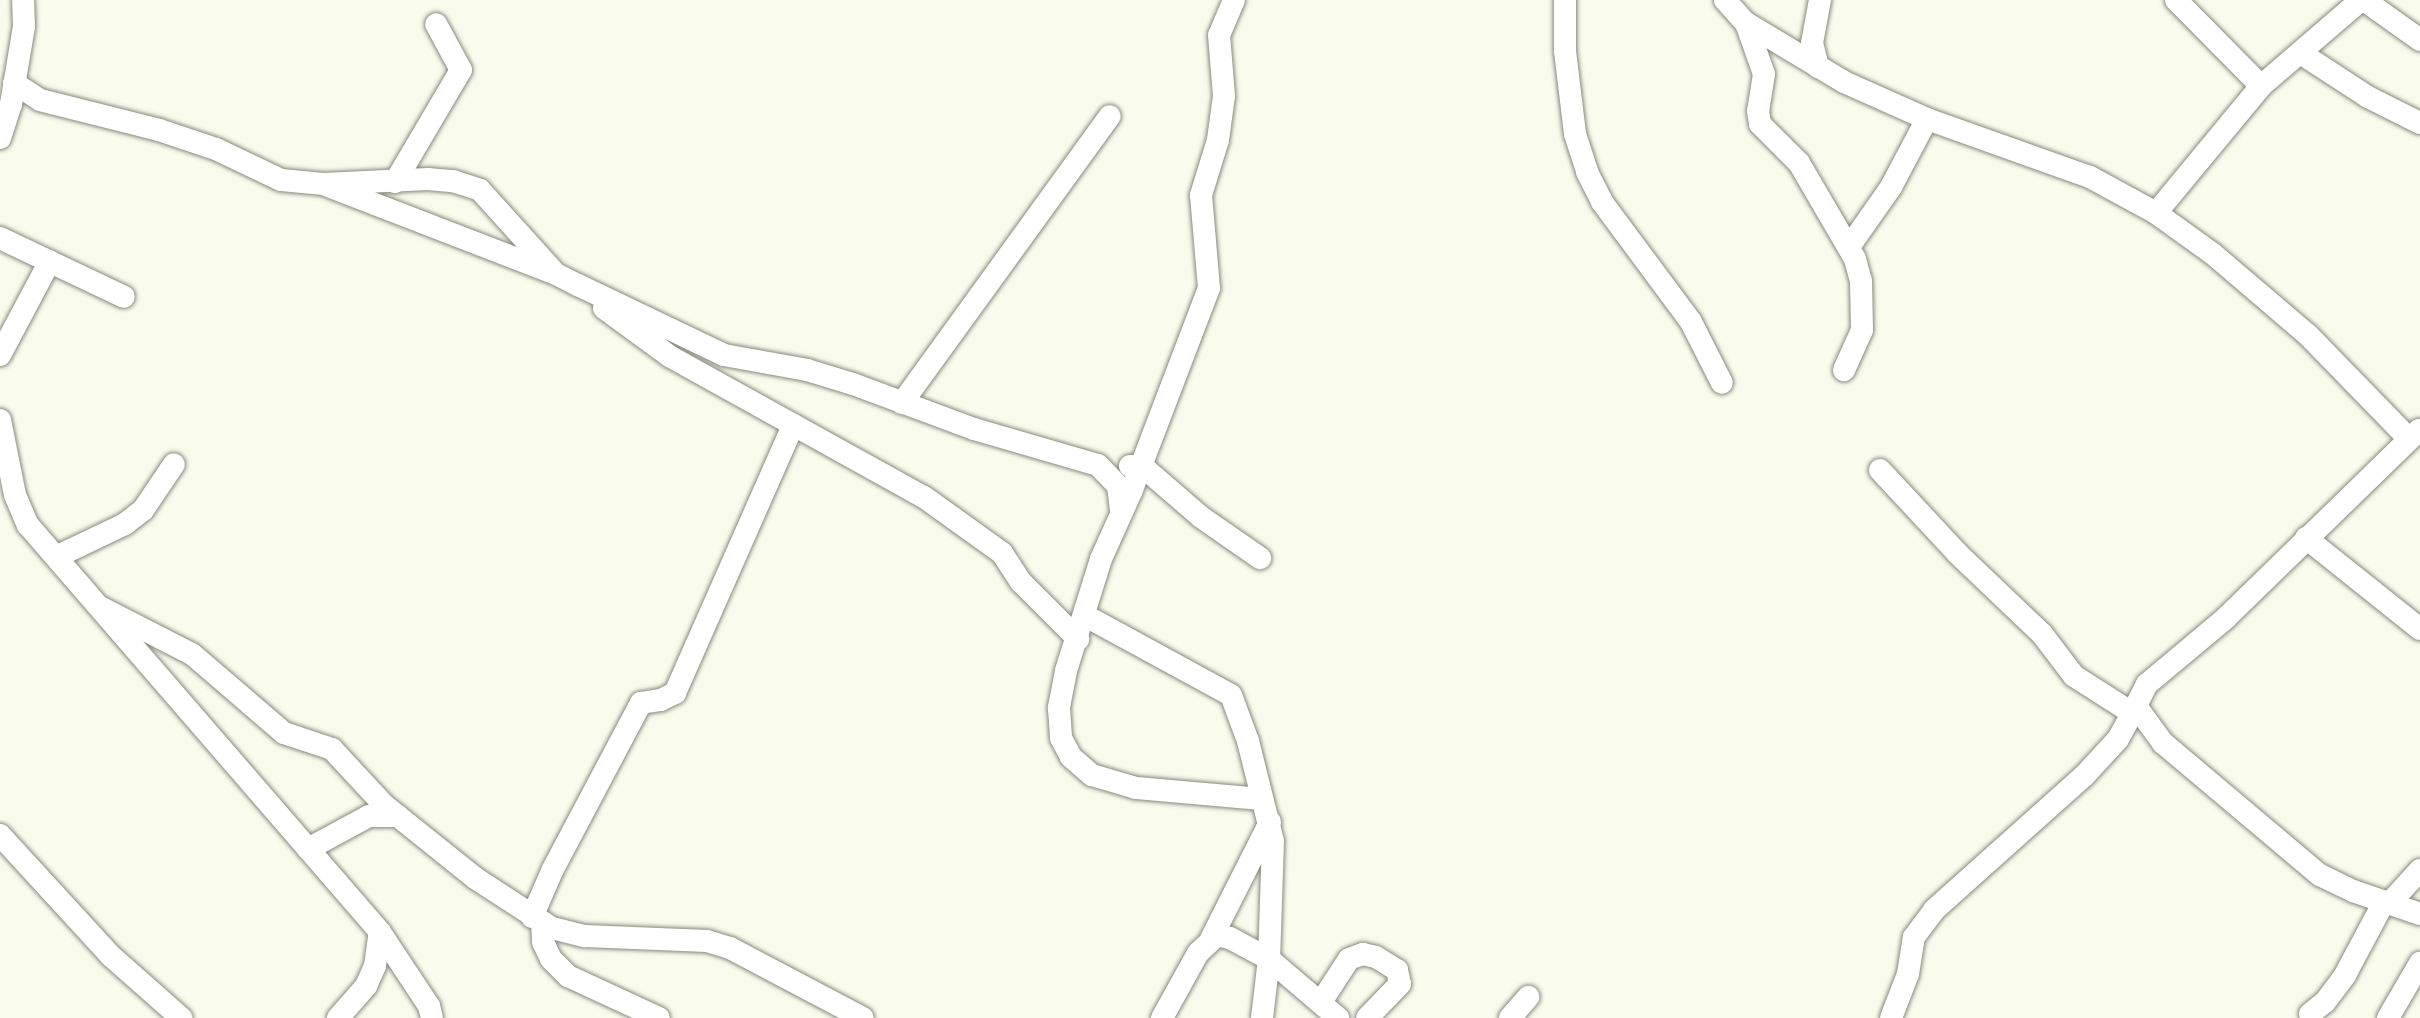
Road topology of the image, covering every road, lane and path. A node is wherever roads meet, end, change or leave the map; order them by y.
1 (23, 0) edge
2 (1234, 0) edge
3 (1565, 0) edge
4 (1725, 0) edge
5 (1820, 0) edge
6 (2176, 0) edge
7 (2362, 0) edge
8 (1746, 23) junction
9 (436, 24) dead end
10 (2420, 40) edge
11 (2302, 54) junction
12 (1818, 68) junction
13 (2261, 86) junction
14 (13, 94) junction
15 (1110, 116) dead end
16 (1927, 119) junction
17 (2420, 123) edge
18 (0, 138) edge
19 (395, 182) junction
20 (324, 184) junction
21 (2156, 213) junction
22 (0, 238) edge
23 (1849, 247) junction
24 (50, 261) junction
25 (556, 274) junction
26 (578, 285) junction
27 (124, 297) dead end
28 (0, 355) edge
29 (1844, 370) dead end
30 (1722, 383) dead end
31 (902, 403) junction
32 (0, 420) edge
33 (793, 425) junction
34 (2414, 433) edge
35 (174, 464) dead end
36 (1098, 465) junction
37 (1142, 466) junction
38 (1880, 470) dead end
39 (7, 495) edge
40 (1121, 511) junction
41 (2306, 538) junction
42 (58, 556) junction
43 (1260, 558) dead end
44 (100, 607) junction
45 (1084, 615) junction
46 (2420, 629) edge
47 (1078, 639) junction
48 (2134, 710) junction
49 (1263, 799) junction
50 (398, 816) junction
51 (1270, 822) junction
52 (0, 835) edge
53 (308, 849) junction
54 (2420, 870) edge
55 (1230, 901) junction
56 (2386, 903) junction
57 (2420, 914) edge
58 (537, 919) junction
59 (380, 932) junction
60 (1211, 939) junction
61 (1242, 944) junction
62 (1269, 959) junction
63 (2420, 963) edge
64 (2414, 991) edge
65 (1528, 997) dead end
66 (1328, 1012) edge
67 (2310, 1014) dead end
68 (181, 1018) edge
69 (338, 1018) edge
70 (432, 1018) edge
71 (659, 1018) edge
72 (863, 1018) edge
73 (1162, 1018) edge
74 (1262, 1018) edge
75 (1367, 1018) edge
76 (1510, 1018) edge
77 (1891, 1018) edge
78 (2388, 1018) edge

1 - 14 street
2 - 37 street
3 - 30 street
4 - 8 street
5 - 12 street
6 - 13 street
7 - 10 street
7 - 11 street
8 - 12 street
8 - 23 street
9 - 19 street
11 - 13 street
11 - 17 street
12 - 16 street
13 - 21 street
14 - 18 street
14 - 20 street
15 - 31 street
16 - 21 street
16 - 23 street
19 - 20 street
19 - 25 street
20 - 25 street
21 - 34 street
22 - 24 street
23 - 29 street
24 - 27 street
24 - 28 street
25 - 26 street
26 - 31 street
26 - 33 street
31 - 36 street
32 - 39 street
33 - 47 street
33 - 58 street
34 - 41 street
35 - 42 street
36 - 37 street
36 - 40 street
37 - 40 street
37 - 43 street
38 - 48 street
39 - 42 street
40 - 45 street
41 - 46 street
41 - 48 street
42 - 44 street
44 - 50 street
44 - 53 street
45 - 47 street
45 - 49 street
47 - 49 street
48 - 56 street
48 - 77 street
49 - 51 street
50 - 53 street
50 - 58 street
51 - 55 street
51 - 62 street
52 - 68 street
53 - 59 street
54 - 56 street
55 - 60 street
55 - 61 street
56 - 57 street
56 - 67 street
58 - 71 street
58 - 72 street
59 - 69 street
59 - 70 street
60 - 61 street
60 - 73 street
61 - 62 street
62 - 66 street
62 - 74 street
63 - 64 street
64 - 78 street
65 - 76 street
66 - 75 street

